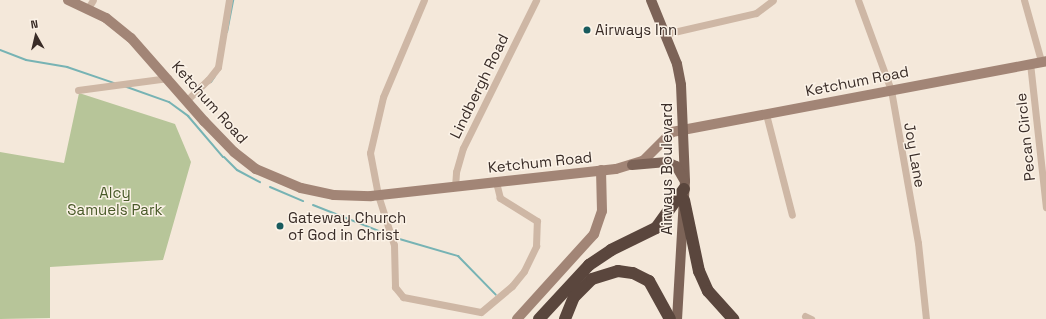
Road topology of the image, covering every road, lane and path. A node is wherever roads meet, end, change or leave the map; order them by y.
1 (68, 0) edge
2 (229, 0) edge
3 (424, 0) edge
4 (536, 0) edge
5 (651, 0) edge
6 (773, 0) edge
7 (858, 0) edge
8 (1024, 0) edge
9 (90, 4) edge
10 (665, 34) junction
11 (1044, 61) edge
12 (1030, 63) junction
13 (168, 78) junction
14 (78, 90) dead end
15 (891, 90) junction
16 (187, 100) junction
17 (766, 114) junction
18 (685, 130) junction
19 (632, 165) junction
20 (601, 170) junction
21 (496, 182) junction
22 (455, 187) junction
23 (684, 190) junction
24 (378, 195) junction
25 (1046, 207) edge
26 (792, 215) dead end
27 (517, 319) edge
28 (539, 319) edge
29 (565, 319) edge
30 (670, 319) edge
31 (677, 319) edge
32 (733, 319) edge
33 (926, 319) edge

1 - 9 main road, Ketchum Road
2 - 16 street
3 - 24 street
4 - 22 street, Lindbergh Road
5 - 10 main road, Airways Boulevard
6 - 10 street
7 - 15 street, Joy Lane
8 - 11 street
9 - 13 main road, Ketchum Road
10 - 18 main road, Airways Boulevard
11 - 12 main road, Ketchum Road
12 - 15 main road, Ketchum Road
12 - 25 street, Pecan Circle
13 - 14 street
13 - 16 main road, Ketchum Road
15 - 17 main road, Ketchum Road
15 - 33 street, Joy Lane
16 - 24 main road, Ketchum Road
17 - 18 main road, Ketchum Road
17 - 26 street
18 - 19 main road, Ketchum Road
18 - 23 main road, Airways Boulevard
19 - 20 main road, Ketchum Road
19 - 23 main road
20 - 21 main road, Ketchum Road
20 - 27 main road
21 - 22 main road, Ketchum Road
21 - 24 street
22 - 24 main road, Ketchum Road
23 - 28 highway
23 - 31 main road, Airways Boulevard
23 - 32 highway
29 - 30 highway

